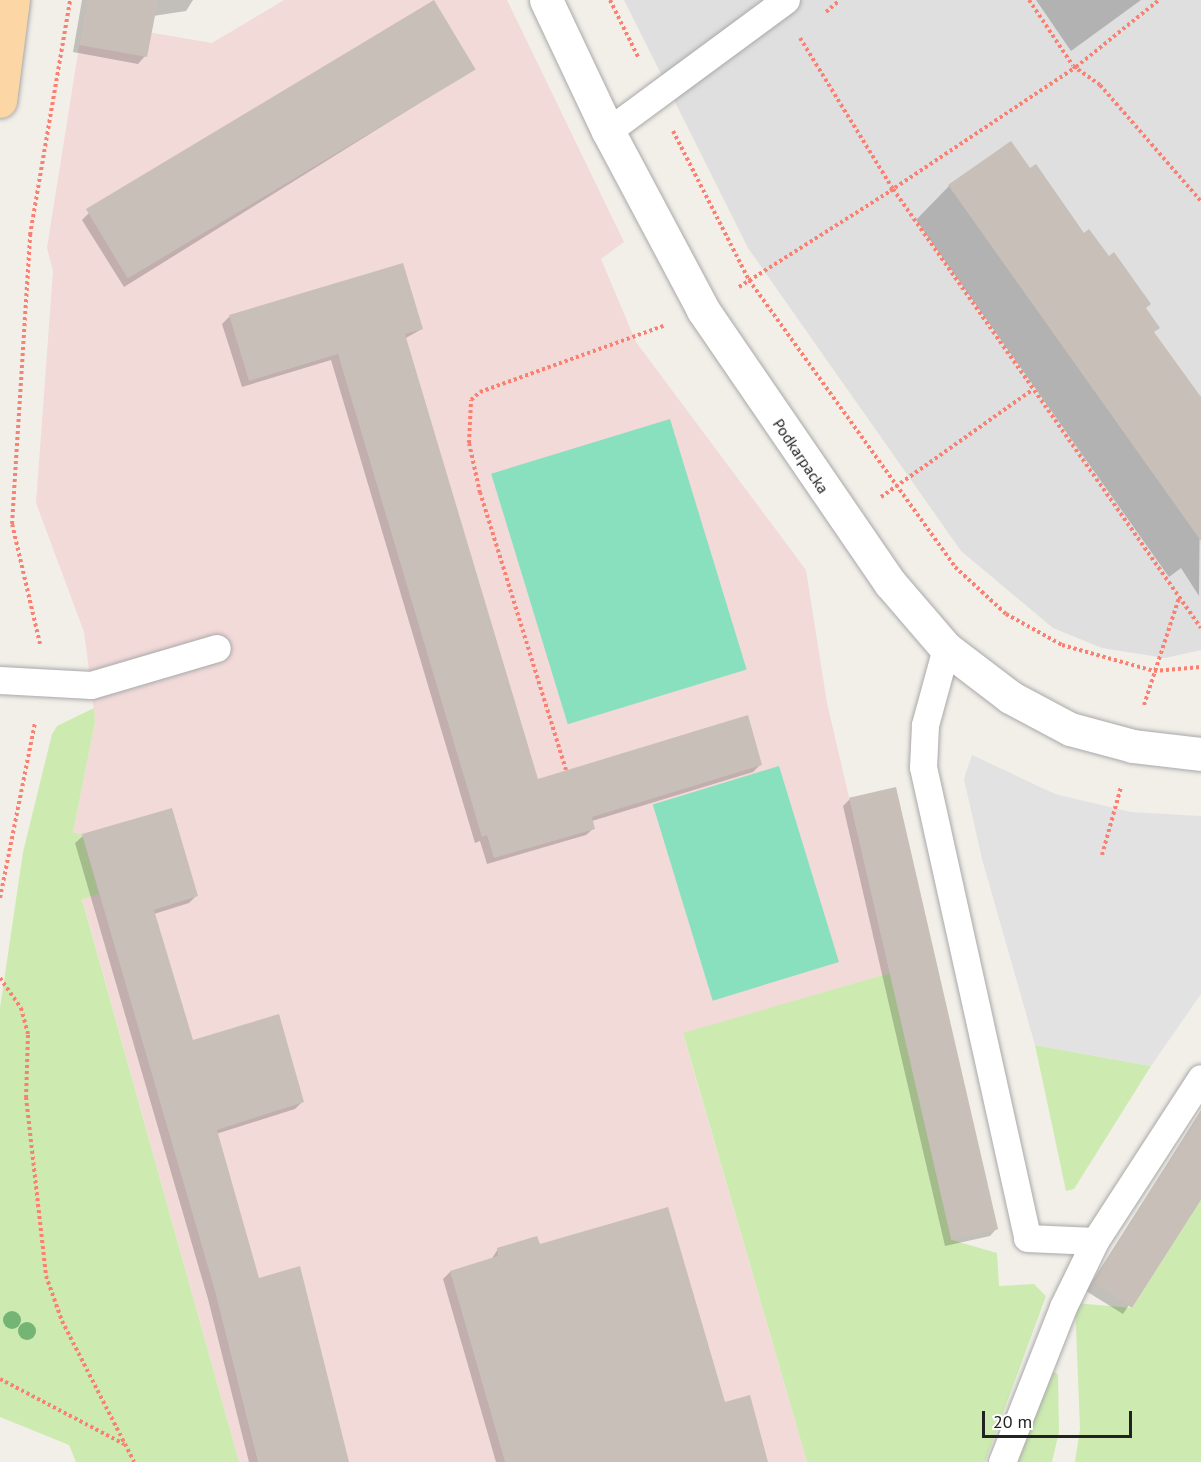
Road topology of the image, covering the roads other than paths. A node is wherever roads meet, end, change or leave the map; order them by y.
1 (13, 0) edge
2 (546, 0) edge
3 (786, 0) edge
4 (0, 101) edge
5 (608, 131) junction
6 (217, 648) dead end
7 (946, 648) junction
8 (0, 680) edge
9 (1201, 754) edge
10 (1201, 1078) edge
11 (1095, 1241) junction
12 (1002, 1462) edge

1 - 4 main road
2 - 5 street, Podkarpacka
3 - 5 lane
5 - 7 street, Podkarpacka
6 - 8 lane
7 - 9 street, Podkarpacka
7 - 11 lane
10 - 11 lane
11 - 12 lane

